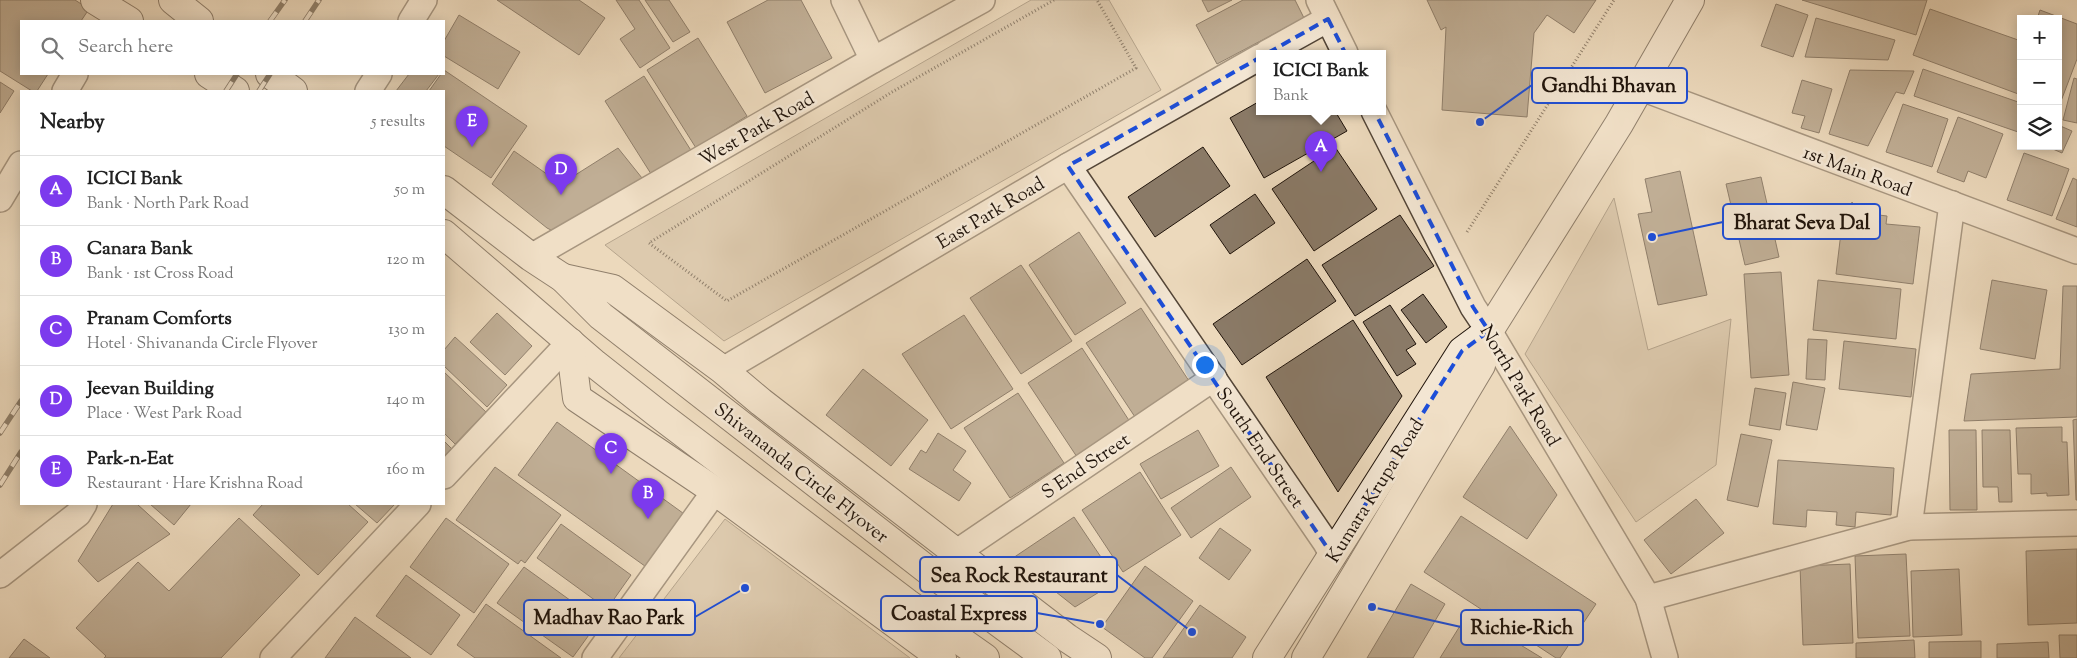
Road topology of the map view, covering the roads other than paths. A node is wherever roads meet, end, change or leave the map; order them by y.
1 (173, 0) edge
2 (424, 0) edge
3 (844, 0) edge
4 (982, 0) edge
5 (1690, 0) edge
6 (1324, 9) edge
7 (198, 20) edge
8 (412, 20) edge
9 (1271, 50) edge
10 (1344, 50) edge
11 (1256, 59) edge
12 (873, 60) junction
13 (74, 75) edge
14 (211, 75) edge
15 (271, 75) edge
16 (377, 75) edge
17 (1639, 87) junction
18 (66, 90) edge
19 (233, 90) edge
20 (292, 90) edge
21 (369, 90) edge
22 (1376, 115) edge
23 (20, 166) edge
24 (1068, 166) junction
25 (445, 191) edge
26 (0, 199) edge
27 (1952, 204) junction
28 (445, 235) edge
29 (2077, 251) edge
30 (532, 257) junction
31 (563, 278) junction
32 (1489, 331) junction
33 (570, 342) junction
34 (1472, 358) junction
35 (723, 370) junction
36 (1214, 378) junction
37 (445, 475) edge
38 (715, 491) junction
39 (83, 505) edge
40 (417, 505) edge
41 (2077, 523) edge
42 (1908, 527) junction
43 (956, 552) junction
44 (1333, 556) junction
45 (0, 575) edge
46 (1648, 598) junction
47 (273, 658) edge
48 (595, 658) edge
49 (942, 658) edge
50 (985, 658) edge
51 (1047, 658) edge
52 (1097, 658) edge
53 (1267, 658) edge
54 (1306, 658) edge
55 (1665, 658) edge

1 - 7 main road
2 - 8 street
3 - 12 street
4 - 12 street, West Park Road
5 - 17 main road, Kumara Krupa Road
6 - 9 street
6 - 10 street
11 - 24 street, East Park Road
12 - 30 street, West Park Road
13 - 18 street
14 - 19 main road
15 - 20 main road
16 - 21 street
17 - 27 street, 1st Main Road
17 - 32 main road, Kumara Krupa Road
22 - 32 street, North Park Road
23 - 26 street
24 - 35 street, East Park Road
24 - 36 street, South End Street
25 - 30 main road
27 - 29 street, 1st Main Road
27 - 42 street
28 - 33 main road, Shivananda Circle Flyover
30 - 31 main road
31 - 35 main road
31 - 51 main road, Shivananda Circle Flyover
32 - 34 main road, Kumara Krupa Road
32 - 46 street, North Park Road
33 - 37 street
33 - 38 main road
33 - 50 main road, Shivananda Circle Flyover
34 - 44 main road, Kumara Krupa Road
34 - 54 main road, Kumara Krupa Road
35 - 43 main road
36 - 43 street, S End Street
36 - 44 street, South End Street
38 - 48 street
38 - 49 main road
39 - 45 street
40 - 47 street
41 - 42 street
42 - 46 street
43 - 52 main road
44 - 53 main road, Kumara Krupa Road
46 - 55 street, North Park Road

